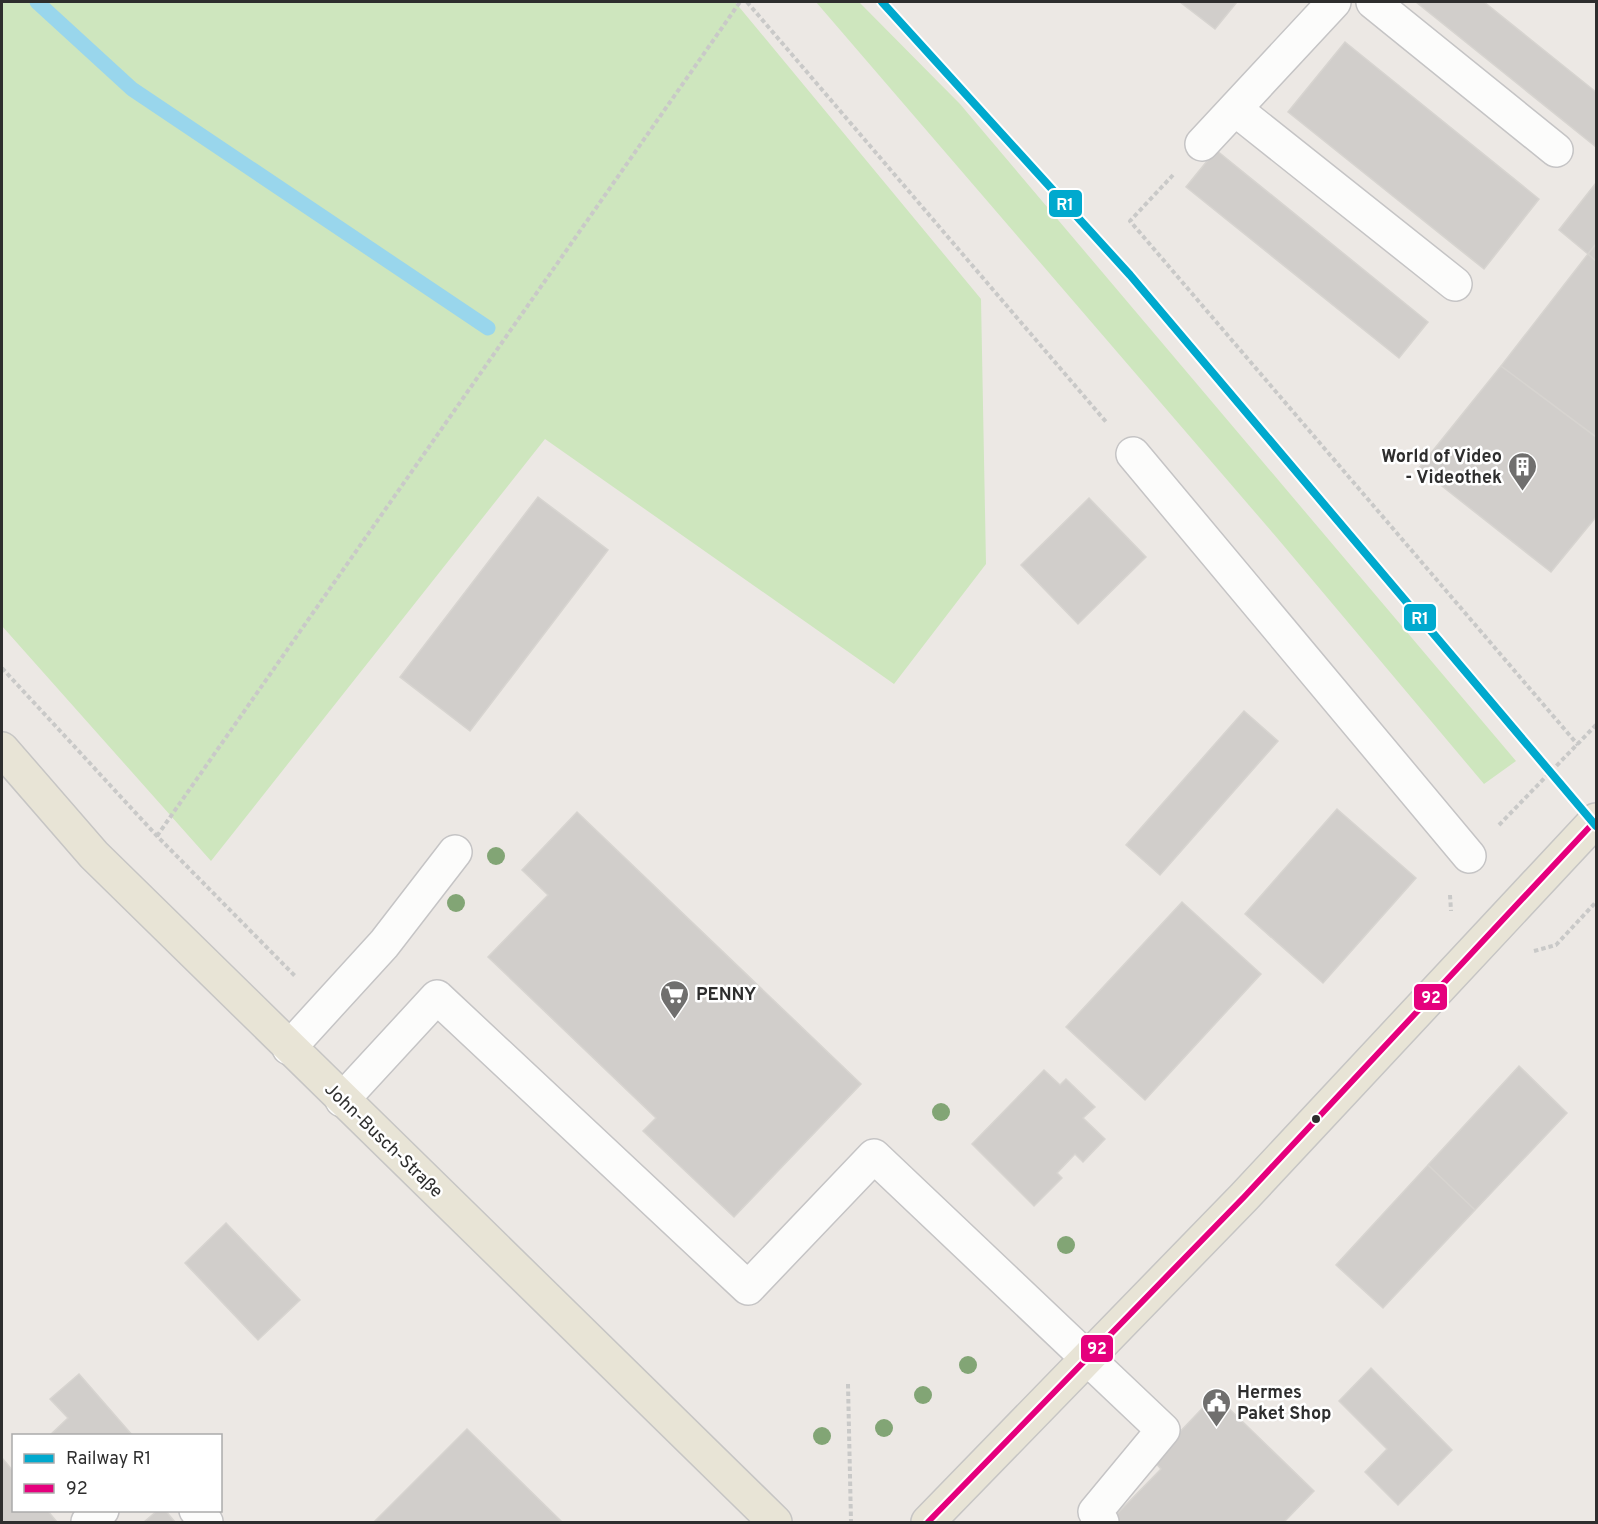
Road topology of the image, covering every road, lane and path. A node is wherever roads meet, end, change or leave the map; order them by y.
1 (740, 2) edge
2 (747, 2) edge
3 (1334, 2) edge
4 (1373, 2) edge
5 (1235, 109) junction
6 (1202, 144) joint
7 (1556, 150) dead end
8 (1455, 284) dead end
9 (1133, 454) joint
10 (2, 668) edge
11 (1578, 745) dead end
12 (2, 749) edge
13 (1596, 820) edge
14 (157, 836) junction
15 (454, 852) dead end
16 (1469, 856) dead end
17 (326, 1007) junction
18 (289, 1048) junction
19 (342, 1100) junction
20 (1087, 1359) junction
21 (848, 1384) dead end
22 (100, 1512) edge
23 (88, 1522) edge
24 (775, 1522) edge
25 (851, 1522) edge
26 (928, 1522) edge
27 (1102, 1522) edge

1 - 14 path
2 - 9 path
3 - 5 lane
4 - 7 lane
5 - 6 lane
5 - 8 lane
6 - 11 path
9 - 16 lane
10 - 14 path
12 - 18 main road, John-Busch-Straße
13 - 20 main road
14 - 17 path
15 - 17 lane
17 - 18 lane
18 - 19 main road, John-Busch-Straße
19 - 20 lane
19 - 24 main road, John-Busch-Straße
20 - 26 main road
20 - 27 lane
21 - 25 path
22 - 23 lane

